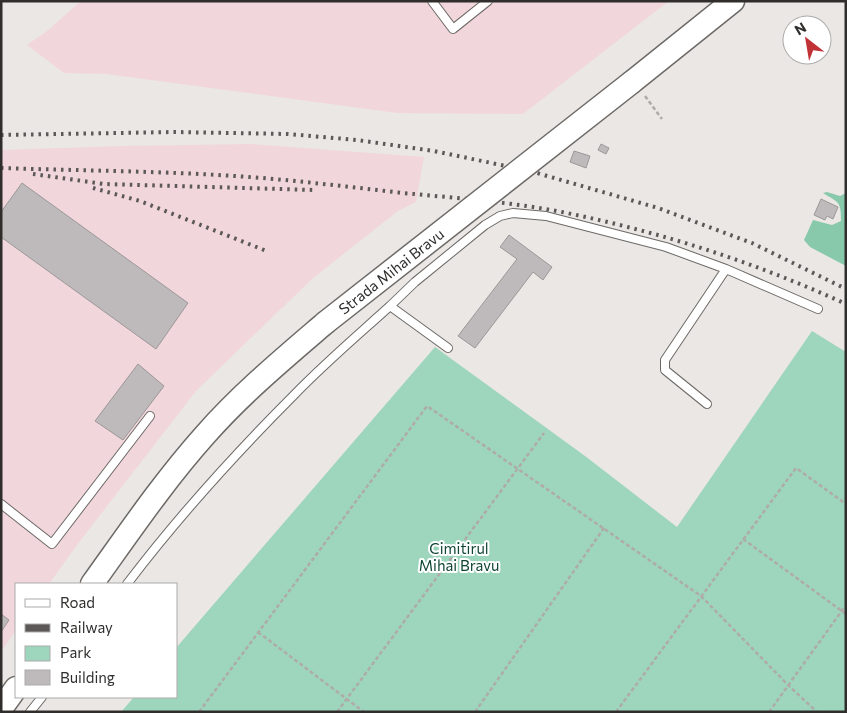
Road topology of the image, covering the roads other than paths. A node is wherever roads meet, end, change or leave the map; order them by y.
1 (432, 1) edge
2 (488, 1) edge
3 (733, 1) edge
4 (726, 269) junction
5 (390, 306) junction
6 (818, 309) dead end
7 (448, 348) dead end
8 (708, 404) dead end
9 (150, 416) dead end
10 (1, 504) edge
11 (93, 583) edge
12 (128, 583) edge
13 (15, 689) edge
14 (41, 698) edge
15 (1, 708) edge
16 (30, 712) edge

1 - 2 lane
3 - 11 main road, Strada Mihai Bravu, bridge
4 - 5 lane
4 - 6 lane
4 - 8 lane
5 - 7 lane
5 - 12 lane
9 - 10 lane
13 - 15 main road
14 - 16 lane

